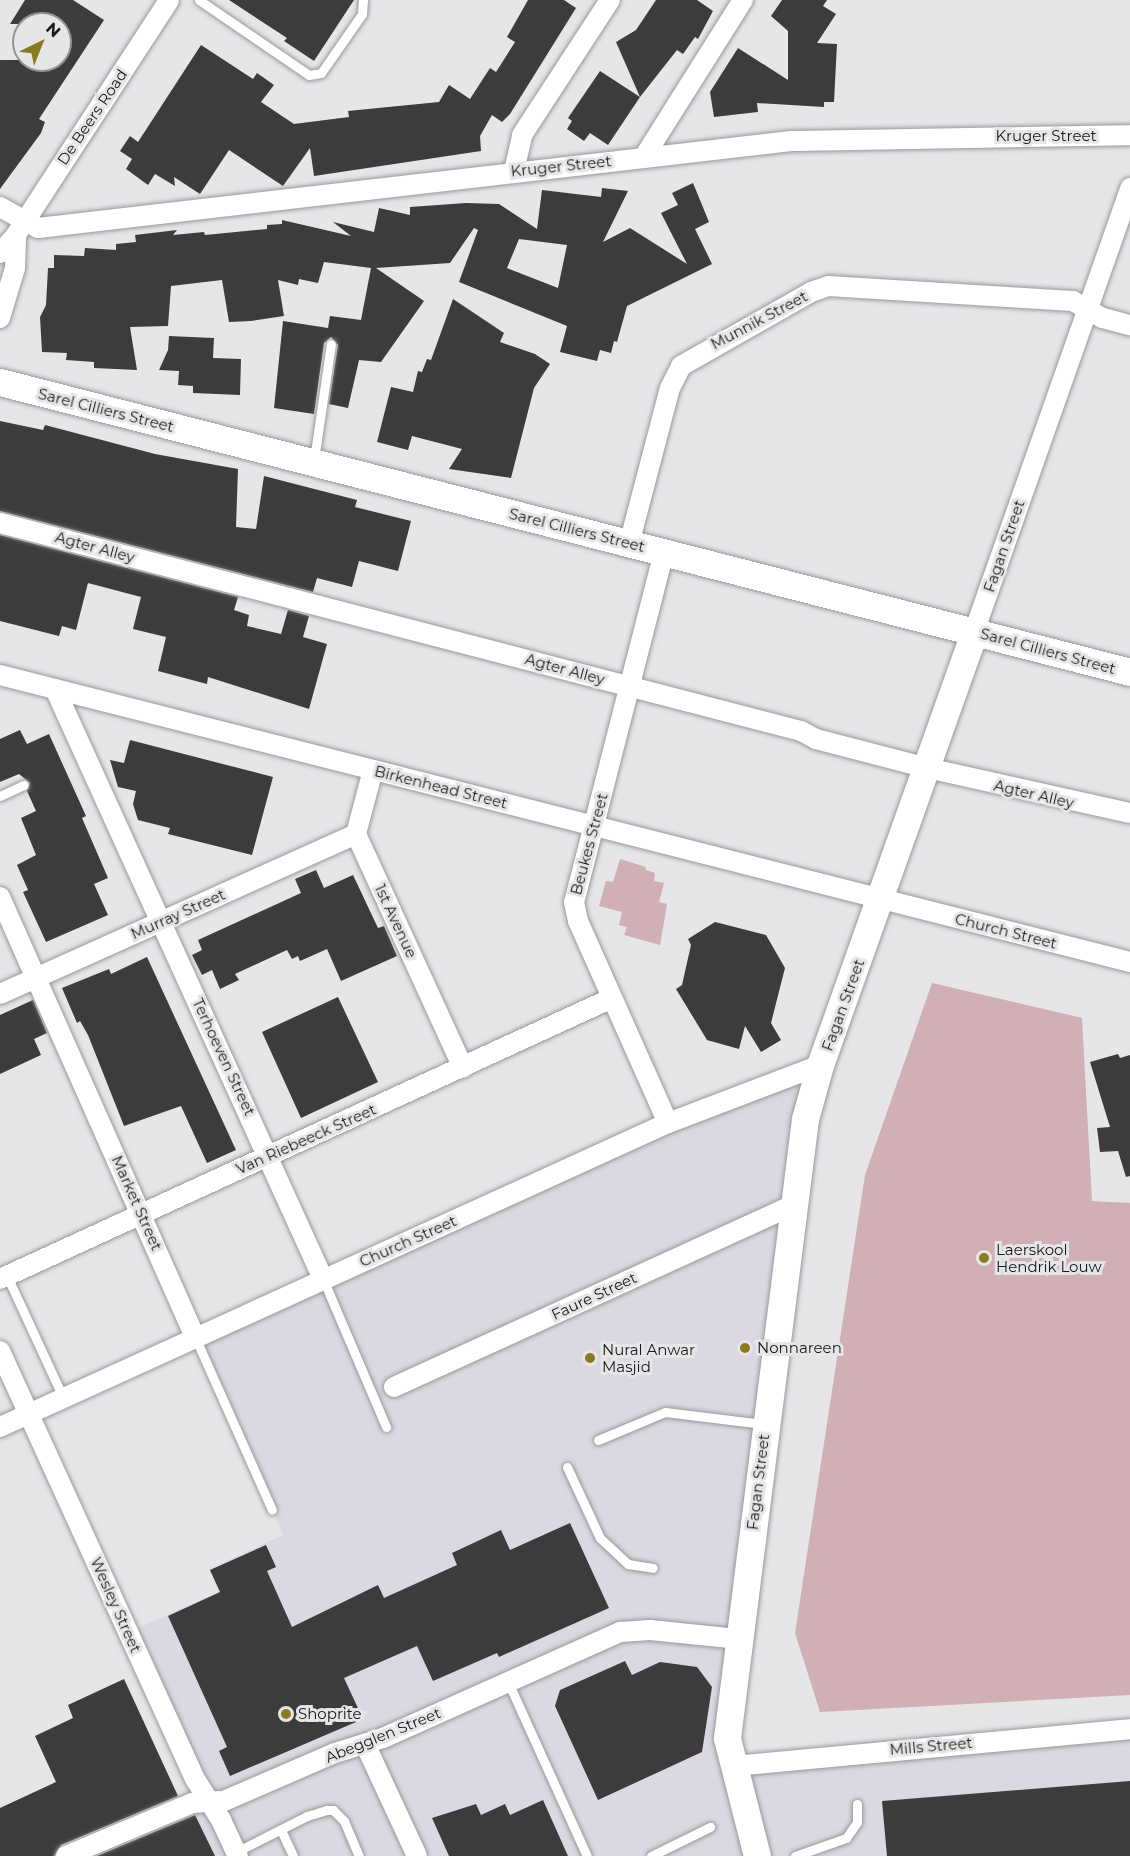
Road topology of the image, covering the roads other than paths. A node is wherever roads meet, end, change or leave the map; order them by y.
1 (169, 0) edge
2 (199, 0) edge
3 (363, 0) edge
4 (610, 0) edge
5 (743, 0) edge
6 (1130, 135) edge
7 (644, 157) junction
8 (514, 171) junction
9 (1130, 188) edge
10 (0, 207) edge
11 (20, 228) junction
12 (0, 253) edge
13 (1088, 309) junction
14 (0, 318) edge
15 (1130, 325) edge
16 (331, 344) dead end
17 (0, 361) edge
18 (12, 385) edge
19 (314, 463) junction
20 (0, 523) edge
21 (629, 544) junction
22 (664, 552) junction
23 (974, 632) junction
24 (1130, 672) edge
25 (0, 675) edge
26 (630, 686) junction
27 (55, 689) junction
28 (927, 768) junction
29 (373, 770) junction
30 (24, 785) dead end
31 (0, 796) edge
32 (1130, 813) edge
33 (595, 826) junction
34 (356, 834) junction
35 (0, 897) edge
36 (882, 899) junction
37 (162, 921) junction
38 (1130, 962) edge
39 (36, 978) junction
40 (0, 994) edge
41 (612, 998) junction
42 (820, 1065) junction
43 (463, 1068) junction
44 (668, 1123) junction
45 (269, 1155) junction
46 (793, 1205) junction
47 (142, 1214) junction
48 (3, 1277) edge
49 (322, 1279) junction
50 (195, 1337) junction
51 (0, 1351) edge
52 (394, 1387) dead end
53 (63, 1397) junction
54 (28, 1414) junction
55 (765, 1425) junction
56 (0, 1427) edge
57 (386, 1427) dead end
58 (598, 1440) dead end
59 (567, 1467) dead end
60 (272, 1510) dead end
61 (653, 1568) dead end
62 (738, 1639) junction
63 (508, 1682) junction
64 (1130, 1729) edge
65 (365, 1744) junction
66 (733, 1766) junction
67 (209, 1801) junction
68 (857, 1804) dead end
69 (710, 1827) dead end
70 (281, 1830) junction
71 (237, 1854) edge
72 (66, 1856) edge
73 (293, 1856) edge
74 (360, 1856) edge
75 (417, 1856) edge
76 (587, 1856) edge
77 (651, 1856) edge
78 (757, 1856) edge
79 (795, 1856) edge

1 - 11 street, De Beers Road
2 - 3 lane
4 - 8 street
5 - 7 street
6 - 7 street, Kruger Street
7 - 8 street, Kruger Street
8 - 11 street, Kruger Street
9 - 13 street, Fagan Street
10 - 11 street, Kruger Street
11 - 12 street, De Beers Road
11 - 14 street
13 - 15 street, Munnik Street
13 - 21 street, Munnik Street
13 - 23 street, Fagan Street
16 - 19 lane
17 - 18 street, Sarel Cilliers Street
18 - 19 street, Sarel Cilliers Street
19 - 21 street, Sarel Cilliers Street
20 - 26 street, Agter Alley
21 - 22 street, Sarel Cilliers Street
22 - 23 street, Sarel Cilliers Street
22 - 26 street, Beukes Street
23 - 24 street, Sarel Cilliers Street
23 - 28 street, Fagan Street
25 - 27 street, Birkenhead Street
26 - 28 street, Agter Alley
26 - 33 street, Beukes Street
27 - 29 street, Birkenhead Street
27 - 37 street, Terhoeven Street
28 - 32 street, Agter Alley
28 - 36 street, Fagan Street
29 - 33 street, Birkenhead Street
29 - 34 street
30 - 31 lane
33 - 36 street, Birkenhead Street
33 - 41 street, Beukes Street
34 - 37 street, Murray Street
34 - 43 street, 1st Avenue
35 - 39 street, Market Street
36 - 38 street, Church Street
36 - 42 street, Fagan Street
37 - 39 street, Murray Street
37 - 45 street, Terhoeven Street
39 - 40 street, Murray Street
39 - 47 street, Market Street
41 - 43 street, Van Riebeeck Street
41 - 44 street, Beukes Street
42 - 44 street, Church Street
42 - 46 street, Fagan Street
43 - 45 street, Van Riebeeck Street
44 - 49 street, Church Street
45 - 47 street, Van Riebeeck Street
45 - 49 street, Terhoeven Street
46 - 52 street, Faure Street
46 - 55 street, Fagan Street
47 - 48 street, Van Riebeeck Street
47 - 50 street, Market Street
48 - 53 lane
49 - 50 street, Church Street
49 - 57 lane, Terhoeven Street
50 - 53 street, Church Street
50 - 60 lane, Market Street
51 - 54 street, Wesley Street
53 - 54 street, Church Street
54 - 56 street, Church Street
54 - 67 street, Wesley Street
55 - 58 lane
55 - 62 street, Fagan Street
59 - 61 lane
62 - 63 street, Abegglen Street
62 - 66 street, Fagan Street
63 - 65 street, Abegglen Street
63 - 76 lane
64 - 66 street, Mills Street
65 - 67 street, Abegglen Street
65 - 75 street
66 - 78 street, Fagan Street
67 - 71 street, Wesley Street
67 - 72 street, Abegglen Street
68 - 79 lane
69 - 77 lane
70 - 71 lane
70 - 73 lane
70 - 74 lane

